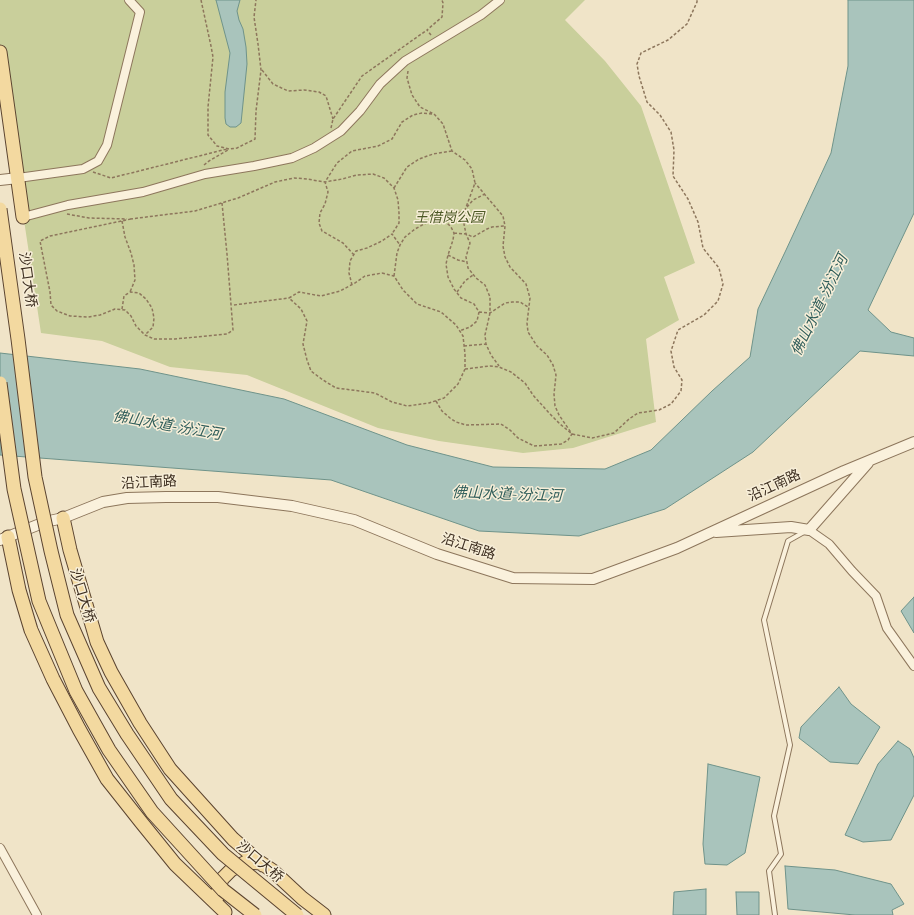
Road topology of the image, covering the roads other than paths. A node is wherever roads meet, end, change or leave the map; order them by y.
1 (129, 0) edge
2 (500, 0) edge
3 (0, 52) edge
4 (7, 104) junction
5 (0, 117) edge
6 (18, 178) junction
7 (0, 180) edge
8 (0, 209) edge
9 (23, 217) joint
10 (0, 382) edge
11 (914, 442) edge
12 (870, 460) junction
13 (63, 518) junction
14 (809, 530) junction
15 (710, 532) junction
16 (4, 538) edge
17 (914, 666) edge
18 (0, 848) edge
19 (263, 865) junction
20 (226, 913) edge
21 (37, 915) edge
22 (255, 915) edge
23 (296, 915) edge
24 (324, 915) edge
25 (775, 915) edge

1 - 6 street
2 - 9 street
3 - 4 main road
4 - 5 main road
4 - 6 main road
6 - 7 street
6 - 9 main road
8 - 23 main road, 沙口大桥, bridge
10 - 22 main road, bridge
11 - 12 street, 沿江南路
12 - 14 street
12 - 15 street, 沿江南路
13 - 15 street, 沿江南路
13 - 16 street, 沿江南路
13 - 19 main road
14 - 15 street
14 - 17 street
14 - 25 lane
16 - 20 main road
18 - 21 street
19 - 20 main road
19 - 24 main road

